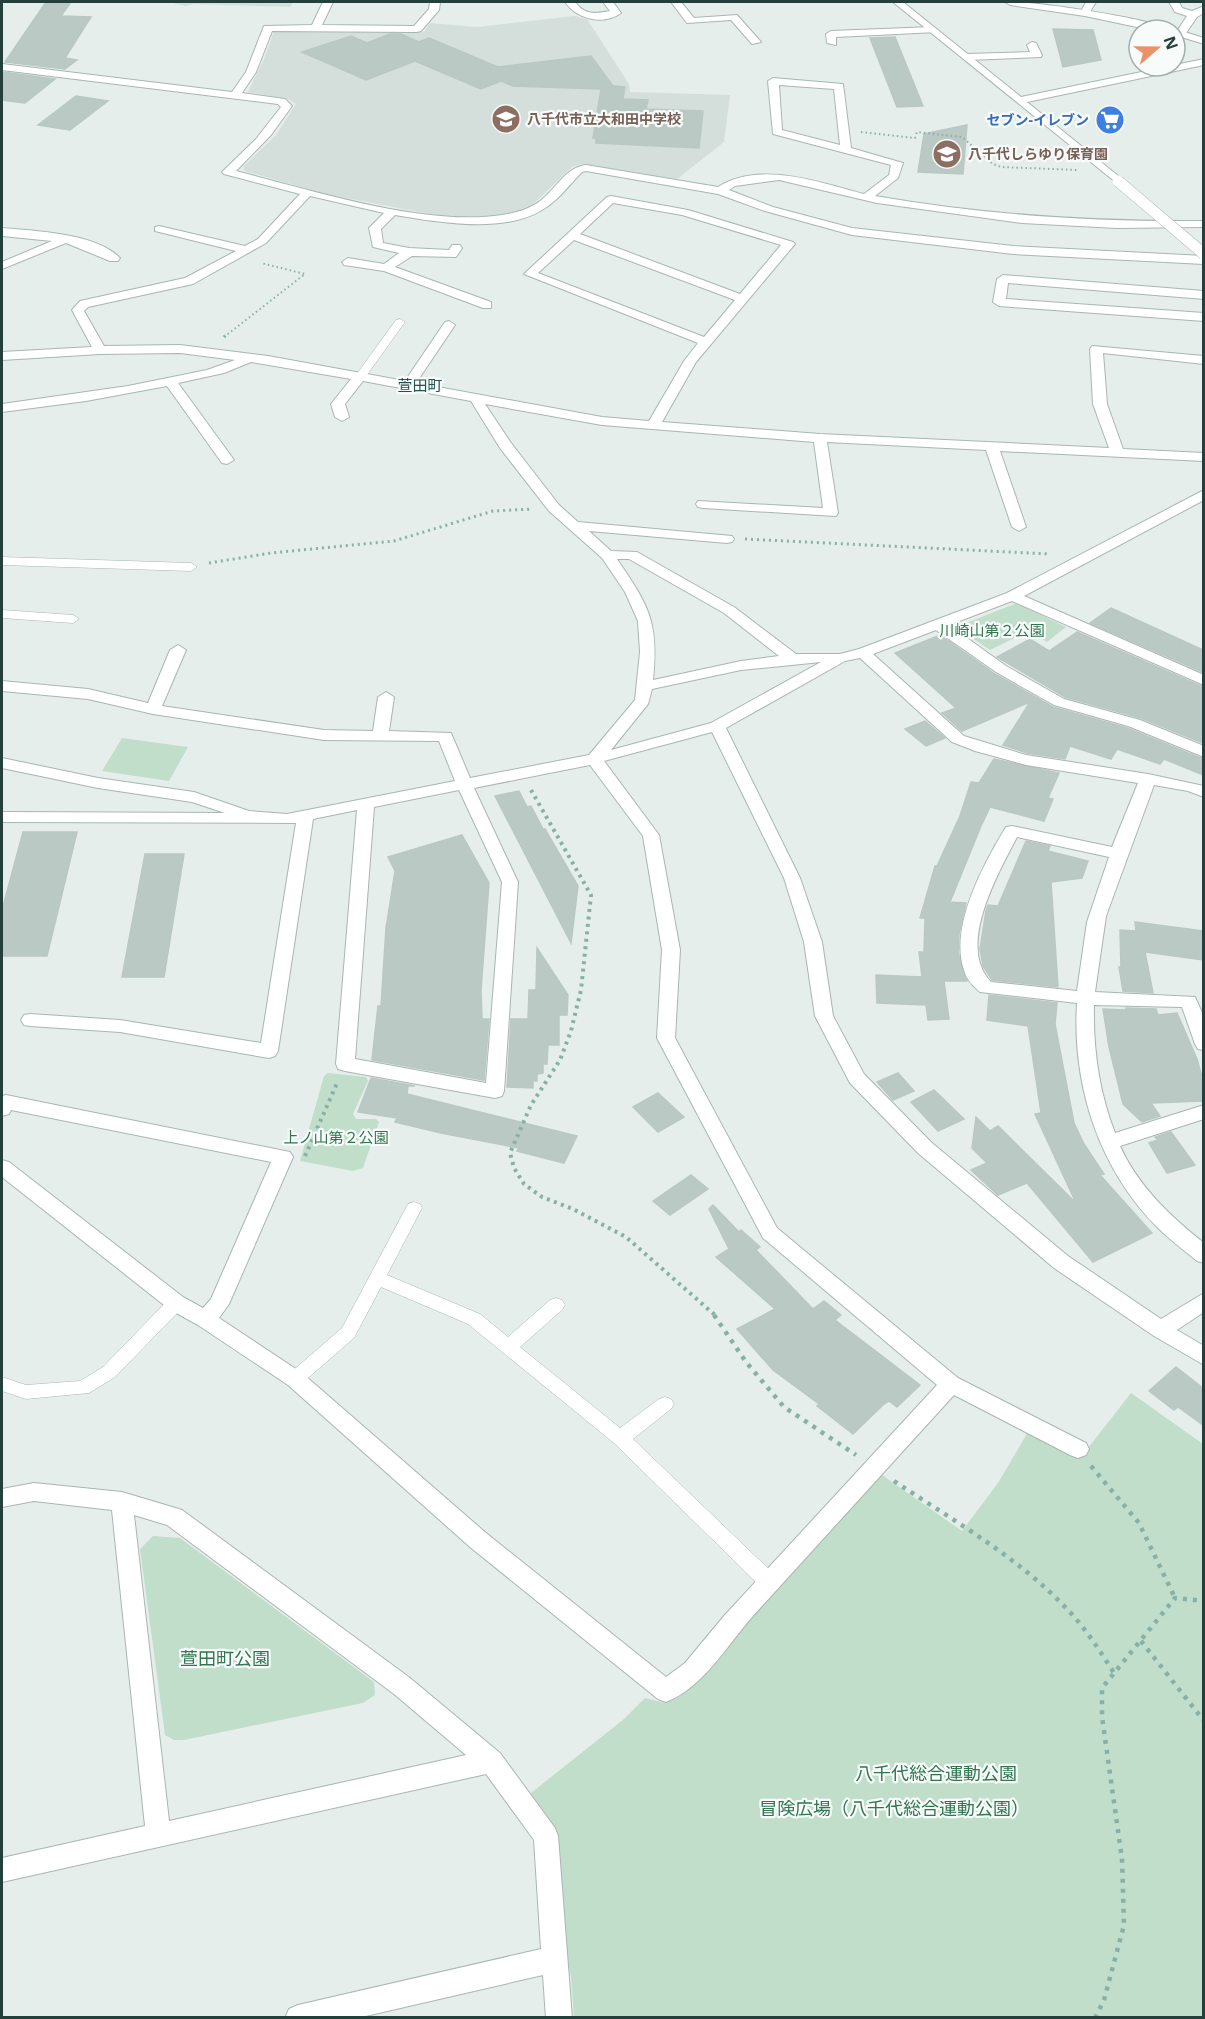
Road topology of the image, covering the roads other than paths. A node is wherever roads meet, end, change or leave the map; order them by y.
1 (328, 2) edge
2 (435, 2) edge
3 (570, 2) edge
4 (612, 2) edge
5 (676, 2) edge
6 (898, 2) edge
7 (1010, 2) edge
8 (1092, 2) edge
9 (1174, 2) edge
10 (1203, 9) edge
11 (1085, 13) junction
12 (1193, 15) junction
13 (1127, 22) edge
14 (1187, 22) edge
15 (316, 28) junction
16 (933, 30) junction
17 (1187, 36) edge
18 (1203, 41) edge
19 (756, 42) dead end
20 (832, 43) dead end
21 (1032, 45) dead end
22 (967, 57) junction
23 (1203, 62) edge
24 (2, 67) edge
25 (235, 95) junction
26 (1020, 100) junction
27 (846, 150) junction
28 (720, 191) junction
29 (307, 193) junction
30 (866, 198) junction
31 (393, 211) junction
32 (1203, 224) edge
33 (159, 229) dead end
34 (2, 232) edge
35 (572, 235) junction
36 (1018, 235) junction
37 (68, 238) junction
38 (409, 252) junction
39 (244, 253) junction
40 (1203, 254) edge
41 (453, 255) dead end
42 (114, 258) dead end
43 (1203, 260) edge
44 (348, 262) dead end
45 (2, 266) edge
46 (387, 268) junction
47 (1203, 295) edge
48 (742, 299) junction
49 (487, 305) dead end
50 (1203, 318) edge
51 (400, 322) dead end
52 (449, 325) dead end
53 (706, 342) junction
54 (100, 350) junction
55 (2, 356) edge
56 (248, 358) junction
57 (1203, 360) edge
58 (360, 377) junction
59 (170, 381) junction
60 (408, 386) junction
61 (476, 399) junction
62 (2, 408) edge
63 (342, 417) dead end
64 (653, 426) junction
65 (820, 438) junction
66 (992, 447) junction
67 (1118, 453) junction
68 (1203, 457) edge
69 (227, 460) dead end
70 (1203, 494) edge
71 (703, 504) dead end
72 (574, 526) junction
73 (1019, 527) dead end
74 (727, 538) road end
75 (607, 555) junction
76 (2, 561) edge
77 (191, 567) road end
78 (1012, 596) junction
79 (2, 614) edge
80 (73, 619) dead end
81 (939, 625) junction
82 (178, 650) dead end
83 (863, 653) junction
84 (840, 658) junction
85 (793, 659) junction
86 (1203, 681) edge
87 (2, 686) edge
88 (645, 686) junction
89 (386, 697) dead end
90 (153, 709) junction
91 (717, 726) junction
92 (380, 735) junction
93 (1203, 752) edge
94 (594, 759) junction
95 (2, 763) edge
96 (1148, 779) junction
97 (465, 785) junction
98 (1203, 792) edge
99 (366, 805) junction
100 (250, 816) junction
101 (305, 816) junction
102 (2, 817) edge
103 (1118, 854) junction
104 (1085, 998) junction
105 (30, 1020) dead end
106 (1203, 1044) edge
107 (2, 1109) edge
108 (1203, 1112) edge
109 (1109, 1142) junction
110 (2, 1167) edge
111 (414, 1208) dead end
112 (1203, 1255) edge
113 (377, 1278) junction
114 (1203, 1301) edge
115 (176, 1303) junction
116 (556, 1305) dead end
117 (205, 1319) junction
118 (1161, 1330) junction
119 (508, 1347) junction
120 (1203, 1357) edge
121 (295, 1379) junction
122 (2, 1384) edge
123 (951, 1384) junction
124 (665, 1404) dead end
125 (620, 1438) junction
126 (1078, 1449) road end
127 (2, 1498) edge
128 (122, 1502) junction
129 (769, 1582) junction
130 (491, 1761) junction
131 (158, 1835) junction
132 (2, 1870) edge
133 (556, 1959) junction
134 (298, 2018) edge
135 (559, 2018) edge

1 - 15 street
2 - 15 street
3 - 4 street
5 - 19 street
6 - 16 street
7 - 11 street
8 - 11 street
9 - 12 street
10 - 12 street
11 - 13 street
12 - 14 street
15 - 25 street
16 - 20 street
16 - 22 street
17 - 18 street
21 - 22 street
22 - 26 street
23 - 26 street
24 - 25 street
25 - 29 street
26 - 40 street, bridge
27 - 27 street
27 - 30 street
28 - 30 street
28 - 31 street
28 - 36 street
29 - 31 street
29 - 39 street
30 - 36 street
31 - 38 street
32 - 36 street
33 - 39 street
34 - 37 street
35 - 48 street
35 - 48 street
35 - 53 street
36 - 43 street
37 - 42 street
37 - 45 street
38 - 41 street
38 - 46 street
39 - 54 street
44 - 46 street
46 - 49 street
47 - 50 street
48 - 53 street
51 - 58 lane
52 - 60 street
53 - 64 street
54 - 55 street
54 - 56 street
56 - 58 street
56 - 59 street
57 - 67 street
58 - 60 street
58 - 63 street
59 - 62 street
59 - 69 street
60 - 61 street
61 - 64 street
61 - 72 street
64 - 65 street
65 - 66 street
65 - 71 street
66 - 67 street
66 - 73 street
67 - 68 street
70 - 78 street
72 - 74 street
72 - 75 street
75 - 85 street
75 - 88 street
76 - 77 lane
78 - 81 street
78 - 86 street
79 - 80 lane
81 - 83 street
81 - 93 street
82 - 90 street
83 - 84 street
83 - 96 street
84 - 85 street
84 - 91 street
85 - 88 street
87 - 90 street
88 - 94 street
89 - 92 street
90 - 92 street
91 - 94 street
91 - 118 street
92 - 97 street
94 - 97 street
94 - 123 street
95 - 100 street
96 - 98 street
96 - 103 street
97 - 99 street
97 - 99 street
99 - 101 street
100 - 101 street
100 - 102 street
101 - 105 street
103 - 104 street
103 - 104 street
104 - 106 street
104 - 109 street
107 - 117 street
108 - 109 street
109 - 112 street
110 - 115 street
111 - 113 lane
113 - 119 lane
113 - 121 lane
114 - 118 street
115 - 117 street
115 - 122 lane
116 - 119 lane
117 - 121 street
118 - 120 street
119 - 125 lane
121 - 129 street
123 - 126 street
123 - 129 street
124 - 125 lane
125 - 129 lane
127 - 128 street
128 - 130 street
128 - 131 street
130 - 131 street
130 - 133 street
131 - 132 street
133 - 134 street
133 - 135 street

